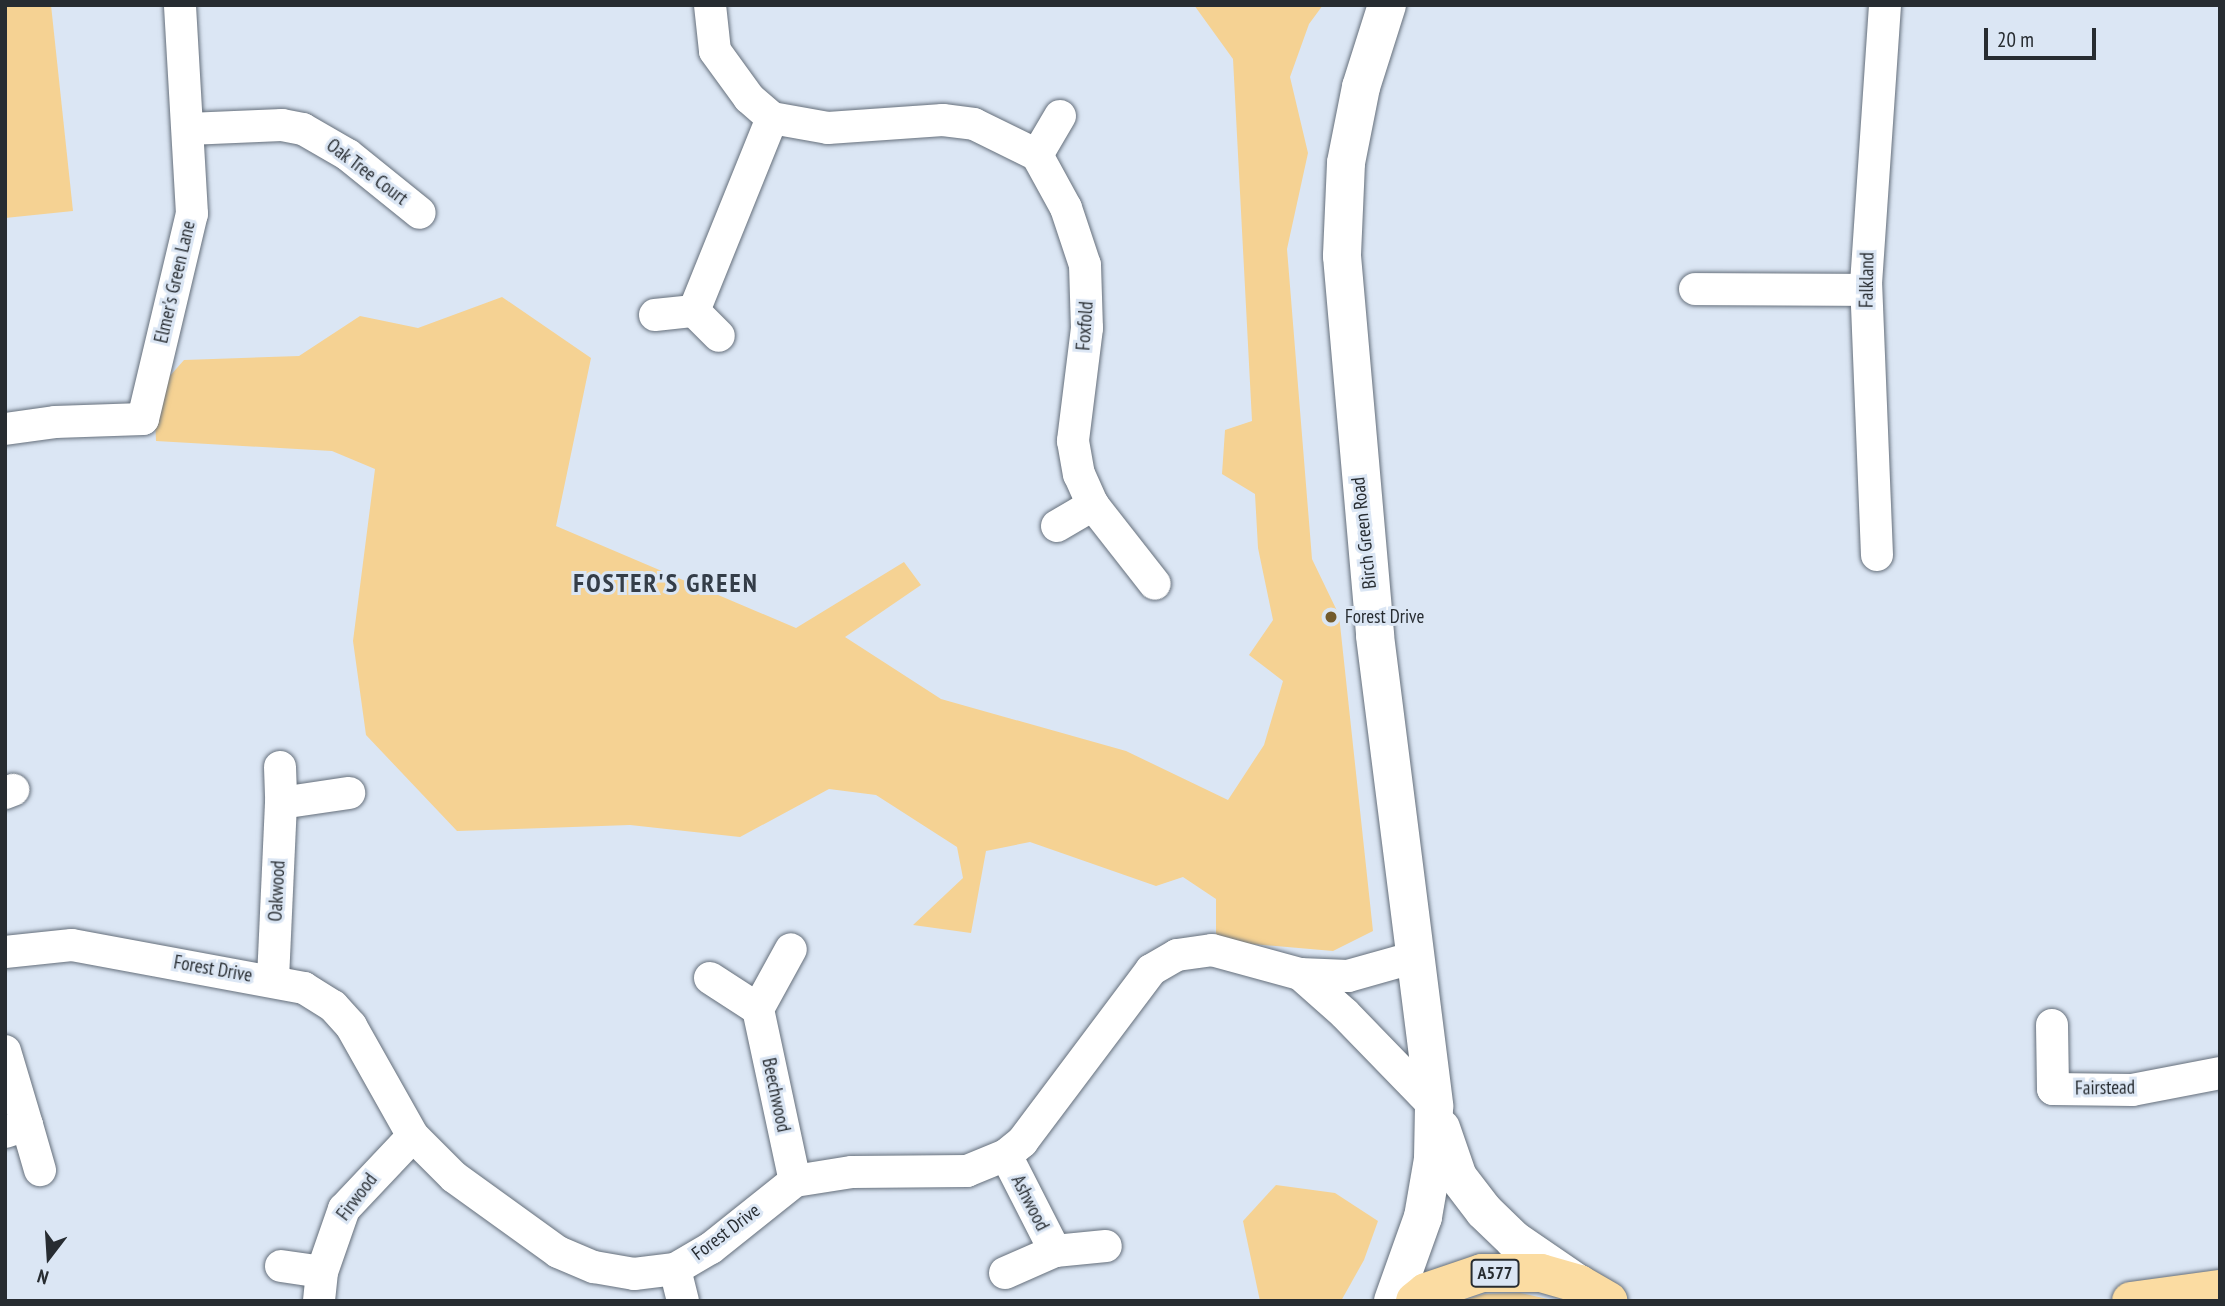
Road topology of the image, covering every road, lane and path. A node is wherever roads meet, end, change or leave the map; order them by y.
1 (180, 5) edge
2 (710, 5) edge
3 (1387, 5) edge
4 (1885, 5) edge
5 (1060, 116) dead end
6 (772, 118) junction
7 (188, 130) junction
8 (1037, 155) junction
9 (420, 213) dead end
10 (1696, 289) dead end
11 (1866, 290) junction
12 (694, 311) junction
13 (655, 315) dead end
14 (719, 336) dead end
15 (5, 429) edge
16 (1093, 505) junction
17 (1057, 527) dead end
18 (1877, 555) dead end
19 (1155, 584) dead end
20 (280, 767) dead end
21 (349, 793) dead end
22 (281, 803) junction
23 (791, 949) dead end
24 (5, 952) edge
25 (1412, 958) junction
26 (1300, 974) junction
27 (710, 978) dead end
28 (273, 979) junction
29 (758, 1009) junction
30 (2052, 1025) dead end
31 (5, 1051) edge
32 (2220, 1073) edge
33 (1434, 1106) junction
34 (16, 1129) edge
35 (413, 1136) junction
36 (1006, 1155) junction
37 (40, 1170) dead end
38 (795, 1181) junction
39 (1107, 1246) dead end
40 (1055, 1251) junction
41 (281, 1266) dead end
42 (675, 1269) junction
43 (1005, 1273) dead end
44 (321, 1286) edge
45 (2220, 1289) edge
46 (1594, 1292) edge
47 (683, 1301) edge
48 (1393, 1301) edge
49 (1415, 1301) edge
50 (2131, 1301) edge

1 - 7 street, Elmer's Green Lane
2 - 6 street
3 - 25 street, Birch Green Road
4 - 11 street, Falkland
5 - 8 street
6 - 8 street
6 - 12 street
7 - 9 street, Oak Tree Court
7 - 15 street, Elmer's Green Lane
8 - 16 street, Foxfold
10 - 11 street
11 - 18 street, Falkland
12 - 13 street
12 - 14 street
16 - 17 street
16 - 19 street, Foxfold
20 - 22 street, Oakwood
21 - 22 street
22 - 28 street, Oakwood
23 - 29 street
24 - 28 street, Forest Drive
25 - 26 street, Forest Drive
25 - 33 street, Birch Green Road
26 - 33 street, Forest Drive
26 - 36 street, Forest Drive
27 - 29 street
28 - 35 street, Forest Drive
29 - 38 street, Beechwood
30 - 32 street, Fairstead
31 - 34 street
33 - 46 street, Birch Green Road
33 - 48 street, Birch Green Road
34 - 37 street
35 - 42 street, Forest Drive
35 - 44 street, Firwood
36 - 38 street, Forest Drive
36 - 40 street, Ashwood
38 - 42 street, Forest Drive
39 - 40 street, Ashwood
40 - 43 street, Ashwood
41 - 44 street, Firwood
42 - 47 street
45 - 50 main road
46 - 49 main road, A577

